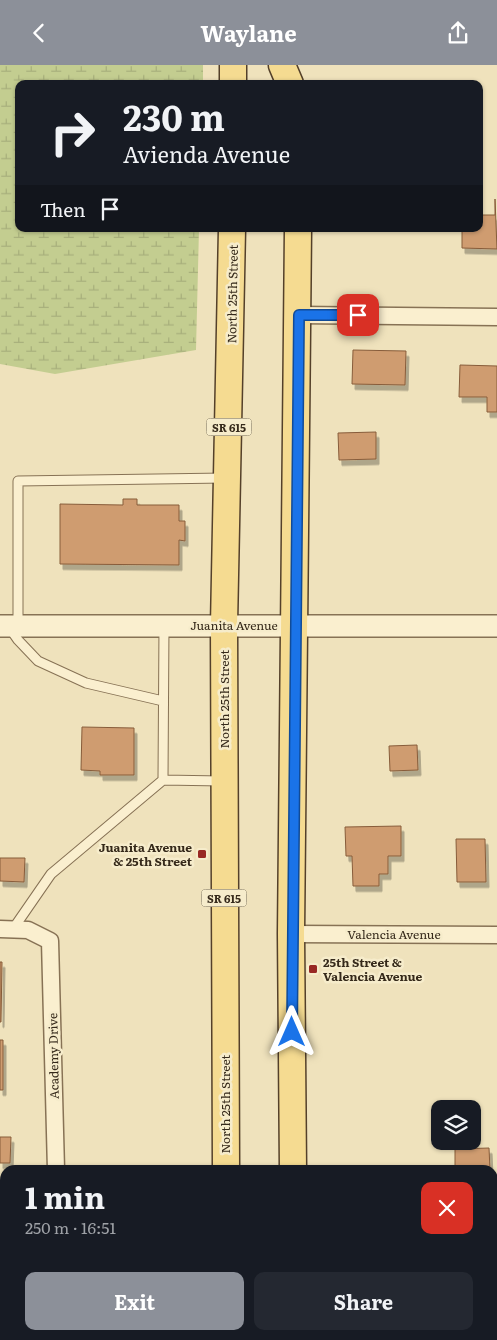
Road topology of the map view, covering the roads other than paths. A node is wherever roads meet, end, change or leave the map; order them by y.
1 (234, 65) edge
2 (282, 65) edge
3 (298, 65) edge
4 (233, 80) edge
5 (288, 80) edge
6 (298, 80) edge
7 (232, 232) edge
8 (298, 232) edge
9 (299, 315) junction
10 (497, 317) edge
11 (228, 478) junction
12 (164, 625) junction
13 (224, 625) junction
14 (295, 625) junction
15 (9, 626) edge
16 (497, 626) edge
17 (163, 701) junction
18 (163, 780) junction
19 (224, 781) junction
20 (7, 929) edge
21 (291, 934) junction
22 (497, 935) edge
23 (56, 1165) edge
24 (226, 1165) edge
25 (292, 1165) edge

1 - 4 main road
2 - 5 main road
3 - 6 main road
7 - 11 main road, North 25th Street / SR 615
8 - 9 main road
9 - 10 street
9 - 14 main road
11 - 13 main road, North 25th Street / SR 615
11 - 15 lane
12 - 13 street, Juanita Avenue
12 - 15 street, Juanita Avenue
12 - 17 lane
13 - 14 street, Juanita Avenue
13 - 19 main road, North 25th Street / SR 615
14 - 16 street, Juanita Avenue
14 - 21 main road
15 - 17 lane
17 - 18 lane
18 - 19 lane
18 - 20 lane
19 - 24 main road, North 25th Street / SR 615
20 - 23 street, Academy Drive
21 - 22 street, Valencia Avenue
21 - 25 main road

